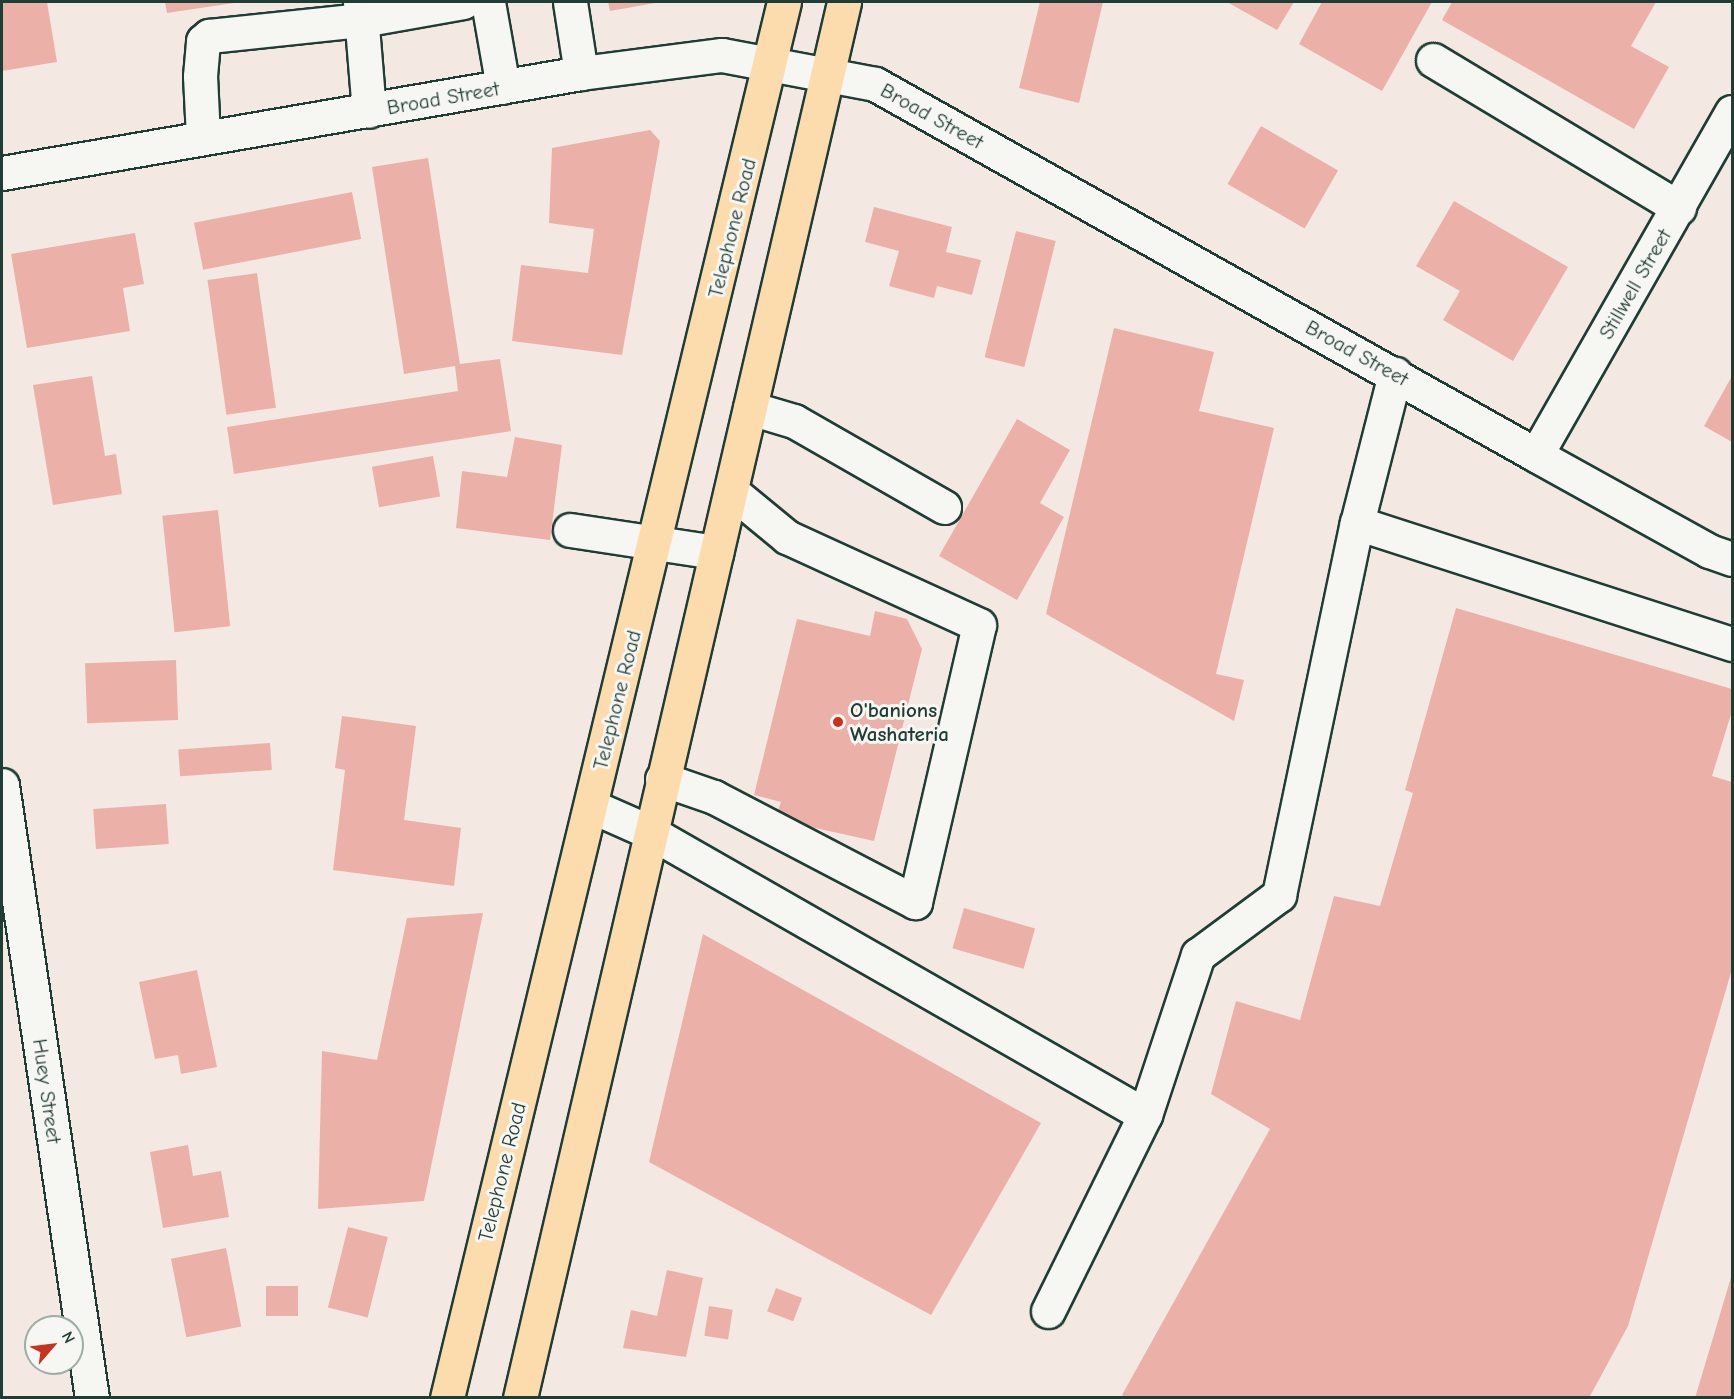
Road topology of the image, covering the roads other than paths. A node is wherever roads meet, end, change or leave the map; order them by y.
1 (463, 2) edge
2 (488, 2) edge
3 (570, 2) edge
4 (784, 2) edge
5 (844, 2) edge
6 (361, 11) edge
7 (1433, 60) dead end
8 (772, 64) junction
9 (581, 73) junction
10 (828, 75) junction
11 (503, 87) junction
12 (369, 111) junction
13 (1732, 112) edge
14 (203, 137) junction
15 (2, 172) edge
16 (1679, 208) junction
17 (1395, 374) junction
18 (750, 408) junction
19 (1536, 455) junction
20 (731, 491) junction
21 (944, 507) dead end
22 (1358, 523) junction
23 (570, 530) dead end
24 (655, 542) junction
25 (716, 552) junction
26 (1732, 559) edge
27 (1732, 644) edge
28 (662, 779) junction
29 (2, 785) edge
30 (591, 806) junction
31 (650, 832) junction
32 (1145, 1115) junction
33 (1048, 1311) dead end
34 (92, 1398) edge
35 (447, 1398) edge
36 (520, 1398) edge

1 - 6 street
2 - 11 street
3 - 9 street
4 - 8 main road, Telephone Road
5 - 10 main road
6 - 12 street
6 - 14 street
7 - 16 street
8 - 9 street, Broad Street
8 - 10 street, Broad Street
8 - 24 main road, Telephone Road
9 - 11 street, Broad Street
10 - 17 street, Broad Street
10 - 18 main road
11 - 12 street, Broad Street
12 - 14 street, Broad Street
13 - 16 street, Stillwell Street
14 - 15 street, Broad Street
16 - 19 street, Stillwell Street
17 - 19 street, Broad Street
17 - 22 street
18 - 20 main road
18 - 21 street
19 - 26 street, Broad Street
20 - 25 main road
20 - 28 street
22 - 27 street
22 - 32 street
23 - 24 street
24 - 25 street
24 - 30 main road, Telephone Road
25 - 28 main road
28 - 31 main road
29 - 34 street, Huey Street
30 - 31 street
30 - 35 main road, Telephone Road
31 - 32 street
31 - 36 main road
32 - 33 street

